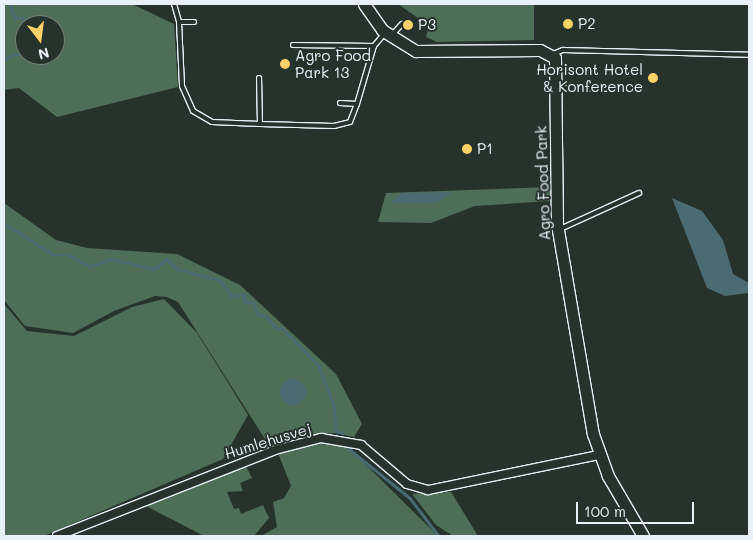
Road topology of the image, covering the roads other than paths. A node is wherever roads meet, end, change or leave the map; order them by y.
1 (174, 4) edge
2 (364, 4) edge
3 (178, 22) junction
4 (194, 22) dead end
5 (402, 24) dead end
6 (388, 35) junction
7 (293, 45) dead end
8 (374, 46) junction
9 (552, 54) junction
10 (749, 55) edge
11 (259, 78) dead end
12 (556, 88) junction
13 (640, 88) dead end
14 (340, 103) dead end
15 (357, 104) junction
16 (260, 124) junction
17 (639, 193) dead end
18 (558, 230) junction
19 (598, 455) junction
20 (57, 536) edge
21 (644, 536) edge

1 - 3 lane
2 - 6 street
3 - 4 lane
3 - 16 lane
5 - 6 lane
6 - 8 lane
6 - 9 street
7 - 8 lane
8 - 15 lane
9 - 10 lane
9 - 12 street, Agro Food Park
11 - 16 lane
12 - 13 lane
12 - 18 street, Agro Food Park
14 - 15 lane
15 - 16 lane
17 - 18 lane
18 - 19 street, Agro Food Park
19 - 20 street, Humlehusvej
19 - 21 street, Agro Food Park

